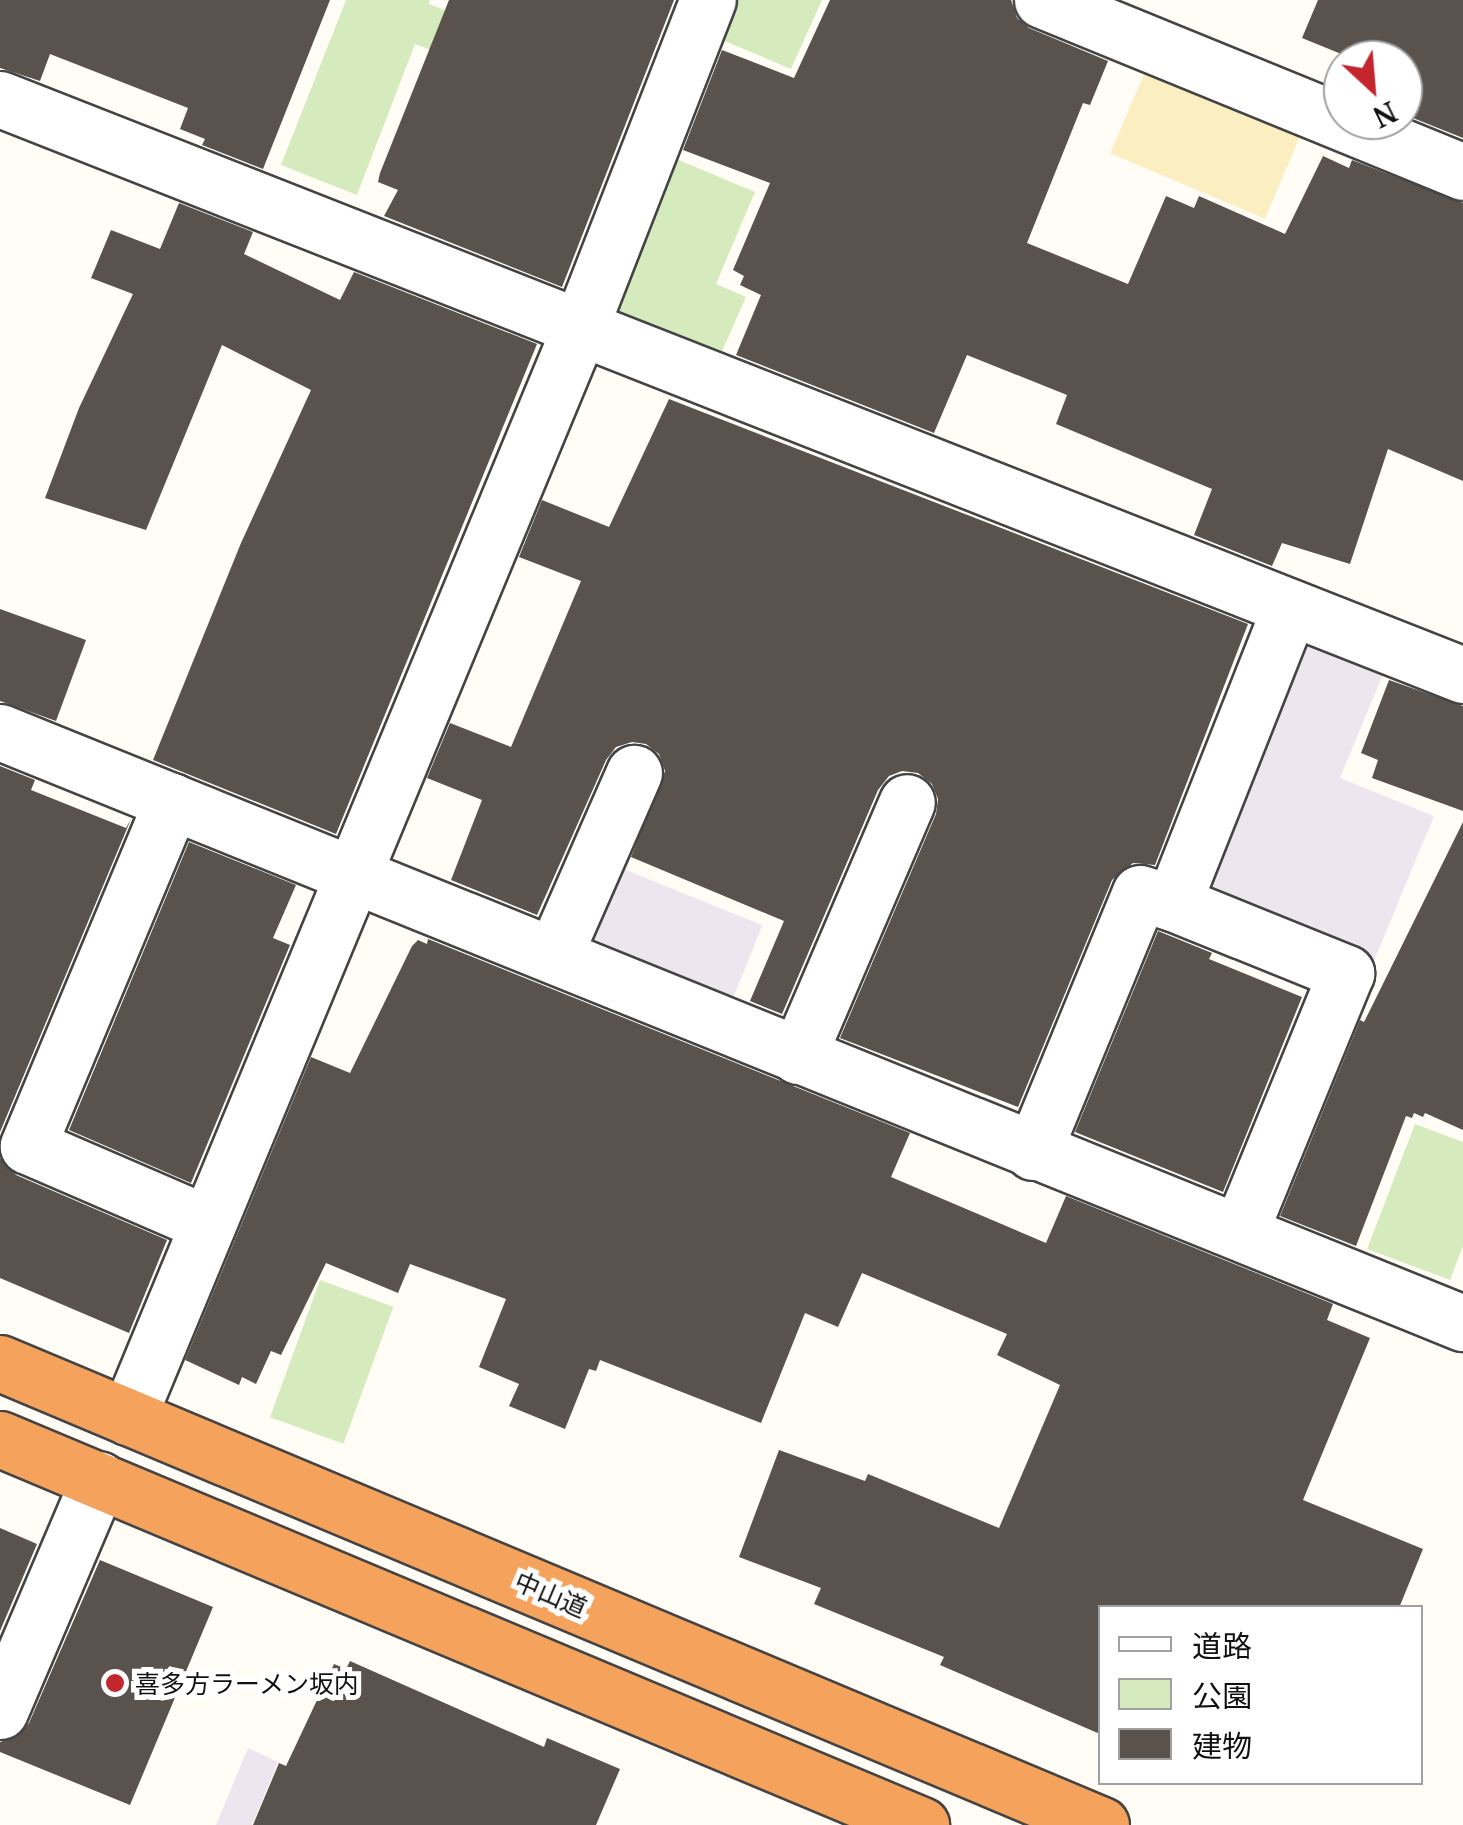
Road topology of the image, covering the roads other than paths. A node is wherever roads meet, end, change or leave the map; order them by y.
1 (708, 0) edge
2 (1042, 0) edge
3 (0, 99) edge
4 (1463, 172) edge
5 (581, 324) junction
6 (1290, 607) junction
7 (1463, 675) edge
8 (0, 732) edge
9 (634, 773) dead end
10 (172, 801) junction
11 (908, 802) dead end
12 (352, 872) junction
13 (1174, 903) junction
14 (554, 956) junction
15 (798, 1056) junction
16 (1033, 1152) junction
17 (208, 1224) junction
18 (1240, 1232) junction
19 (1463, 1323) edge
20 (0, 1363) edge
21 (128, 1417) junction
22 (0, 1438) edge
23 (99, 1479) junction
24 (0, 1711) edge
25 (921, 1825) edge
26 (1102, 1825) edge

1 - 5 street
2 - 4 street
3 - 5 street
5 - 6 street
5 - 12 street
6 - 7 street
6 - 13 street
8 - 10 street
9 - 14 street
10 - 12 street
10 - 17 street
11 - 15 street
12 - 14 street
12 - 17 street
13 - 16 street
13 - 18 street
14 - 15 street
15 - 16 street
16 - 18 street
17 - 21 street
18 - 19 street
20 - 21 highway, 中山道
21 - 26 highway, 中山道
22 - 23 highway
23 - 24 street
23 - 25 highway

